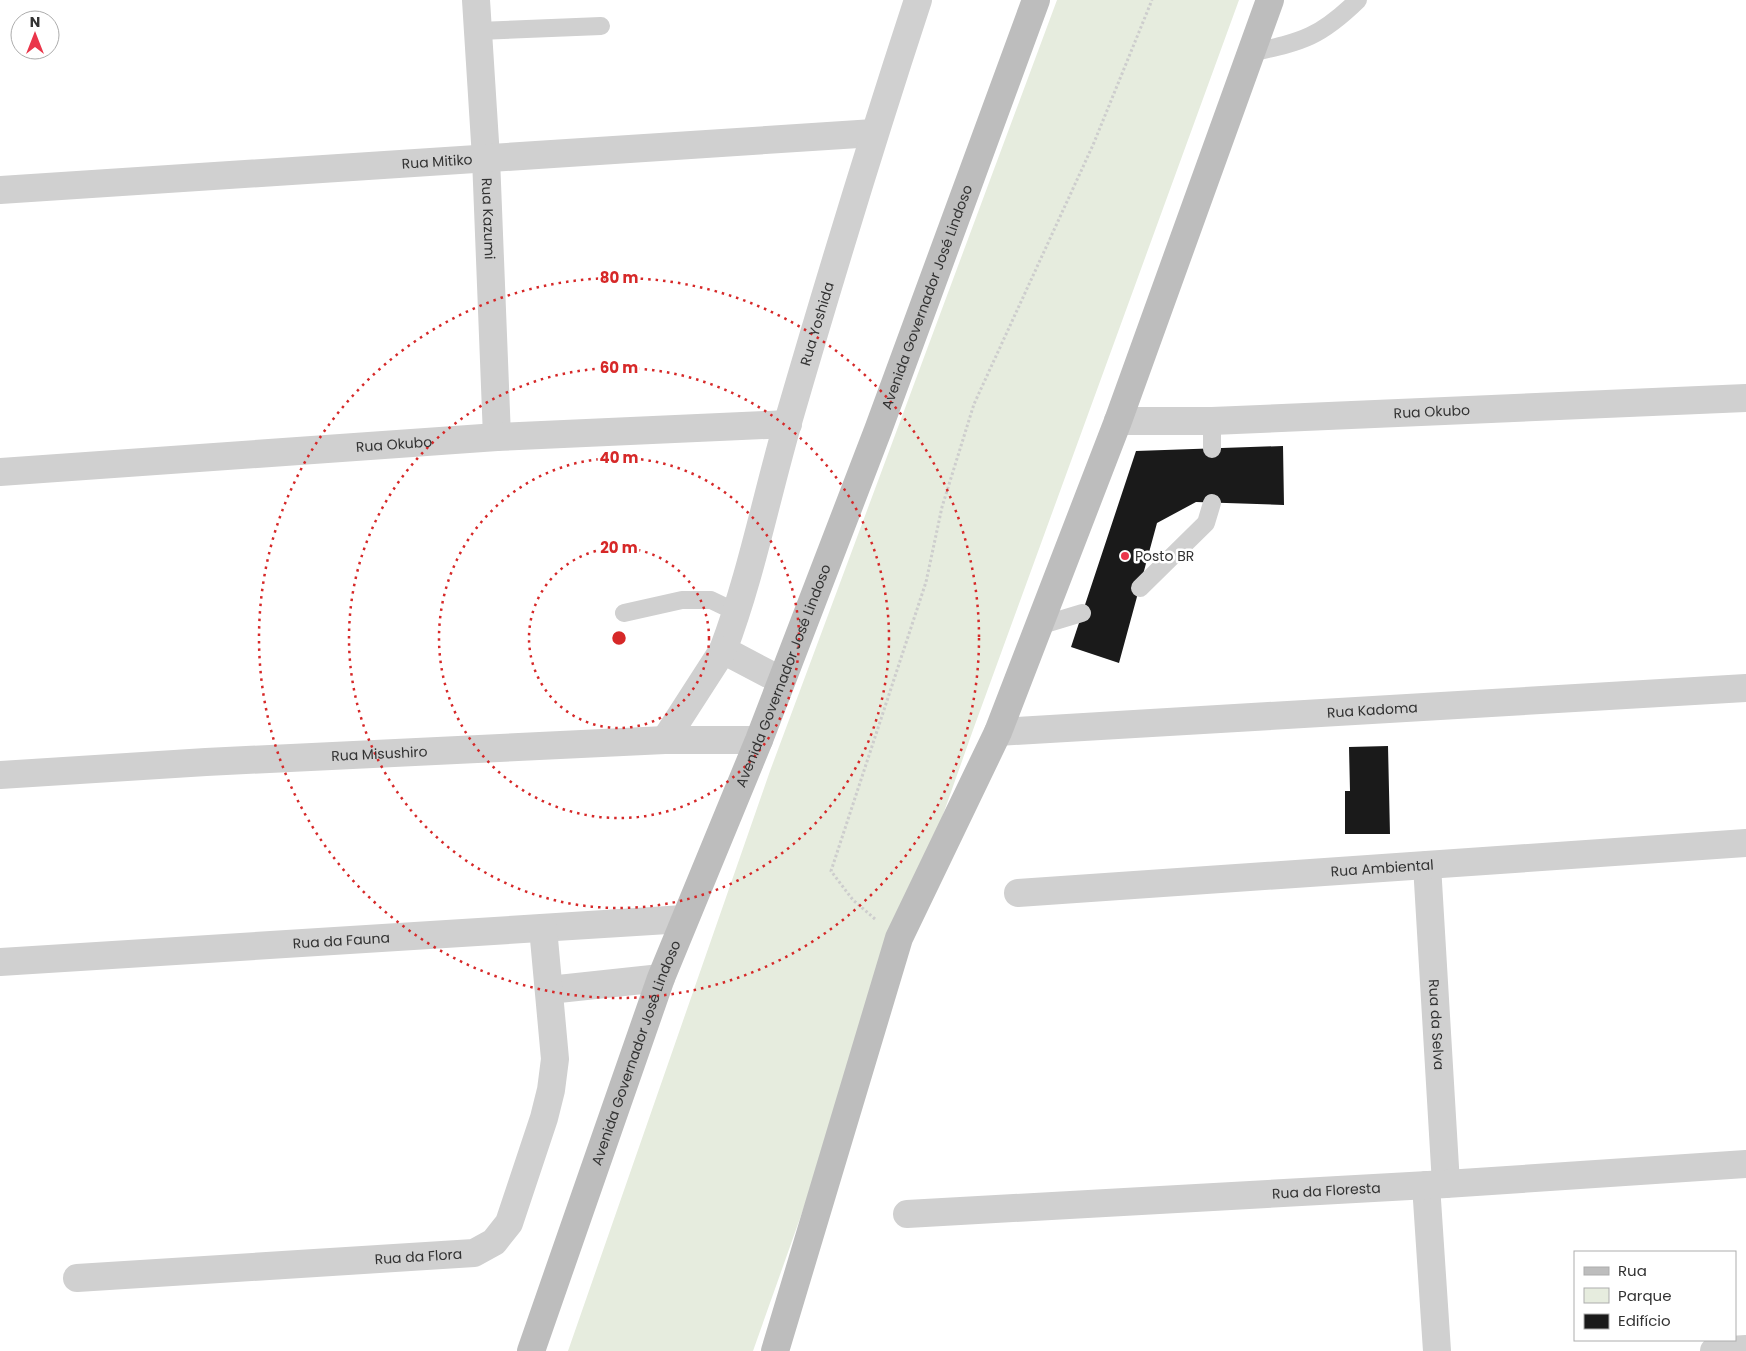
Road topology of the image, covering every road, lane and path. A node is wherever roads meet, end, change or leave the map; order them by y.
1 (476, 0) edge
2 (918, 0) edge
3 (1036, 0) edge
4 (1152, 0) edge
5 (1270, 0) edge
6 (1358, 0) edge
7 (601, 26) dead end
8 (478, 31) junction
9 (1252, 52) junction
10 (874, 133) junction
11 (486, 158) junction
12 (0, 190) edge
13 (1746, 398) edge
14 (1118, 421) junction
15 (1212, 421) junction
16 (788, 424) junction
17 (497, 437) junction
18 (1212, 449) dead end
19 (0, 472) edge
20 (1212, 503) dead end
21 (1140, 588) dead end
22 (624, 612) dead end
23 (738, 612) junction
24 (1082, 613) dead end
25 (1039, 626) junction
26 (723, 650) junction
27 (780, 680) junction
28 (1746, 688) edge
29 (998, 732) junction
30 (666, 740) junction
31 (759, 740) junction
32 (0, 775) edge
33 (1746, 843) edge
34 (1427, 865) junction
35 (1018, 894) dead end
36 (684, 919) junction
37 (543, 928) junction
38 (899, 938) junction
39 (0, 962) edge
40 (662, 978) junction
41 (549, 990) junction
42 (1746, 1164) edge
43 (1436, 1185) junction
44 (907, 1214) dead end
45 (77, 1278) dead end
46 (1746, 1349) edge
47 (776, 1350) edge
48 (531, 1351) edge
49 (1437, 1351) edge
50 (1714, 1351) edge

1 - 8 street, Rua Kazumi
2 - 10 street, Rua Yoshida
3 - 27 main road, Avenida Governador José Lindoso
4 - 38 path
5 - 9 main road
6 - 9 lane
7 - 8 lane
8 - 11 street, Rua Kazumi
9 - 14 main road
10 - 11 street, Rua Mitiko
10 - 16 street, Rua Yoshida
11 - 12 street, Rua Mitiko
11 - 17 street, Rua Kazumi
13 - 15 street, Rua Okubo
14 - 15 street, Rua Okubo
14 - 25 main road
15 - 18 lane
16 - 17 street, Rua Okubo
16 - 23 street, Rua Yoshida
17 - 19 street, Rua Okubo
20 - 21 lane
22 - 23 lane
23 - 26 street, Rua Yoshida
24 - 25 lane
25 - 29 main road
26 - 27 street
26 - 30 street, Rua Yoshida
27 - 31 main road, Avenida Governador José Lindoso
28 - 29 street, Rua Kadoma
29 - 38 main road
30 - 31 street, Rua Misushiro
30 - 32 street, Rua Misushiro
31 - 36 main road, Avenida Governador José Lindoso
33 - 34 street, Rua Ambiental
34 - 35 street, Rua Ambiental
34 - 43 street, Rua da Selva
36 - 37 street, Rua da Fauna
36 - 40 main road, Avenida Governador José Lindoso
37 - 39 street, Rua da Fauna
37 - 41 street, Rua da Flora
38 - 47 main road
40 - 41 street
40 - 48 main road, Avenida Governador José Lindoso
41 - 45 street, Rua da Flora
42 - 43 street, Rua da Floresta
43 - 44 street, Rua da Floresta
43 - 49 street, Rua da Selva
46 - 50 street

